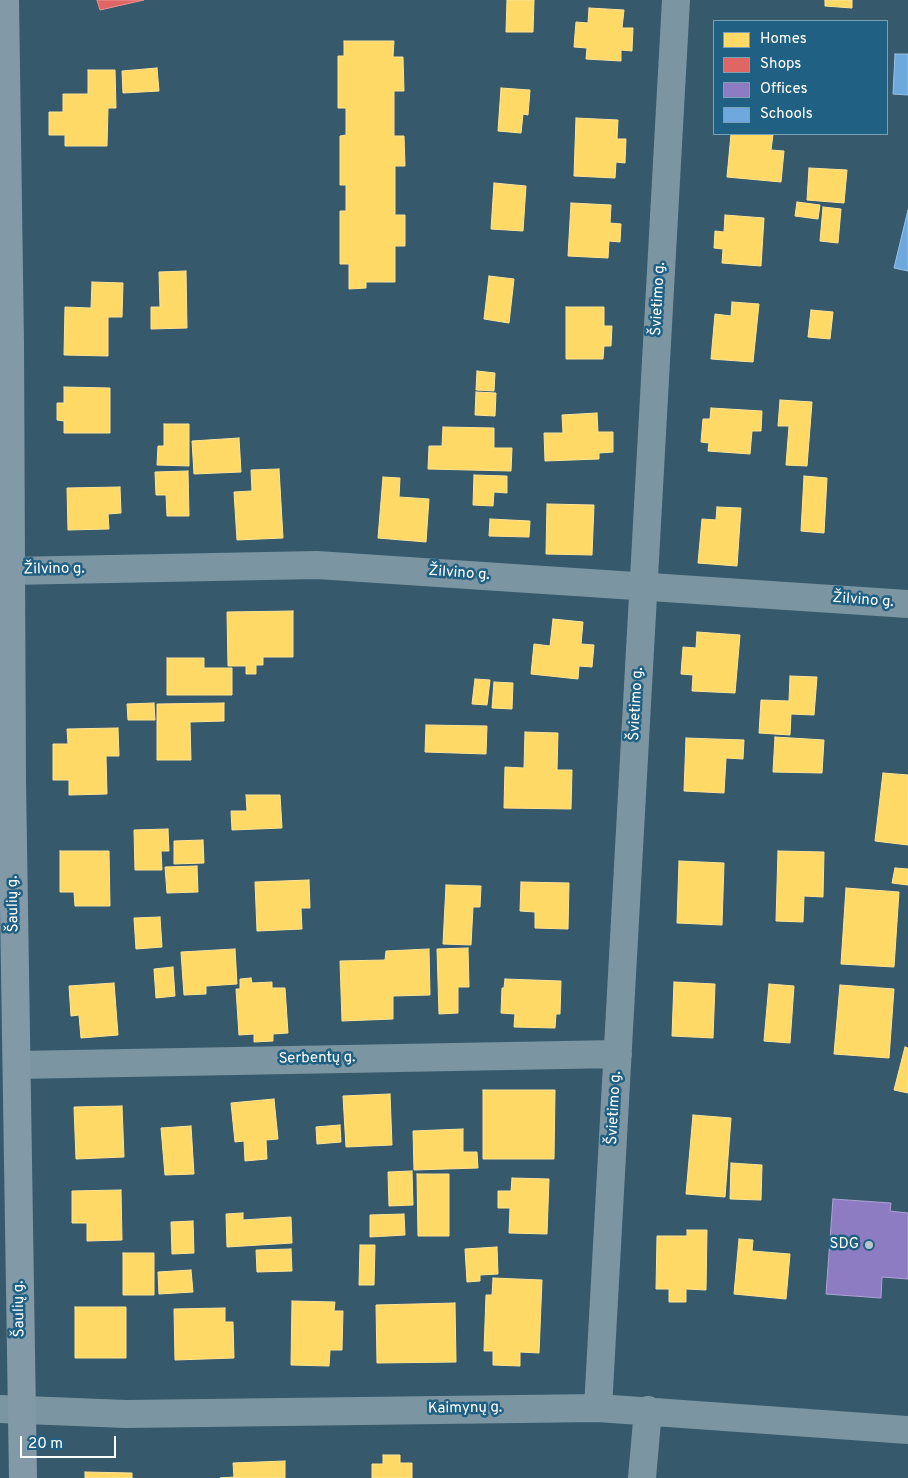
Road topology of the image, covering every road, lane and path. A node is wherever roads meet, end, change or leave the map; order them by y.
1 (5, 0) edge
2 (676, 0) edge
3 (5, 343) edge
4 (9, 571) junction
5 (643, 586) junction
6 (908, 604) edge
7 (6, 781) edge
8 (618, 1054) junction
9 (17, 1065) junction
10 (598, 1408) junction
11 (11, 1409) edge
12 (648, 1410) junction
13 (908, 1430) edge
14 (23, 1478) edge
15 (642, 1478) edge

1 - 3 street, Šaulių g.
2 - 5 street, Švietimo g.
3 - 4 street, Šaulių g.
4 - 5 street, Žilvino g.
4 - 7 street, Šaulių g.
5 - 6 street, Žilvino g.
5 - 8 street, Švietimo g.
7 - 9 street, Šaulių g.
8 - 9 street, Serbentų g.
8 - 10 street, Švietimo g.
9 - 11 street, Šaulių g.
10 - 11 street, Kaimynų g.
10 - 12 street, Kaimynų g.
11 - 14 street, Šaulių g.
12 - 13 street, Kaimynų g.
12 - 15 street

